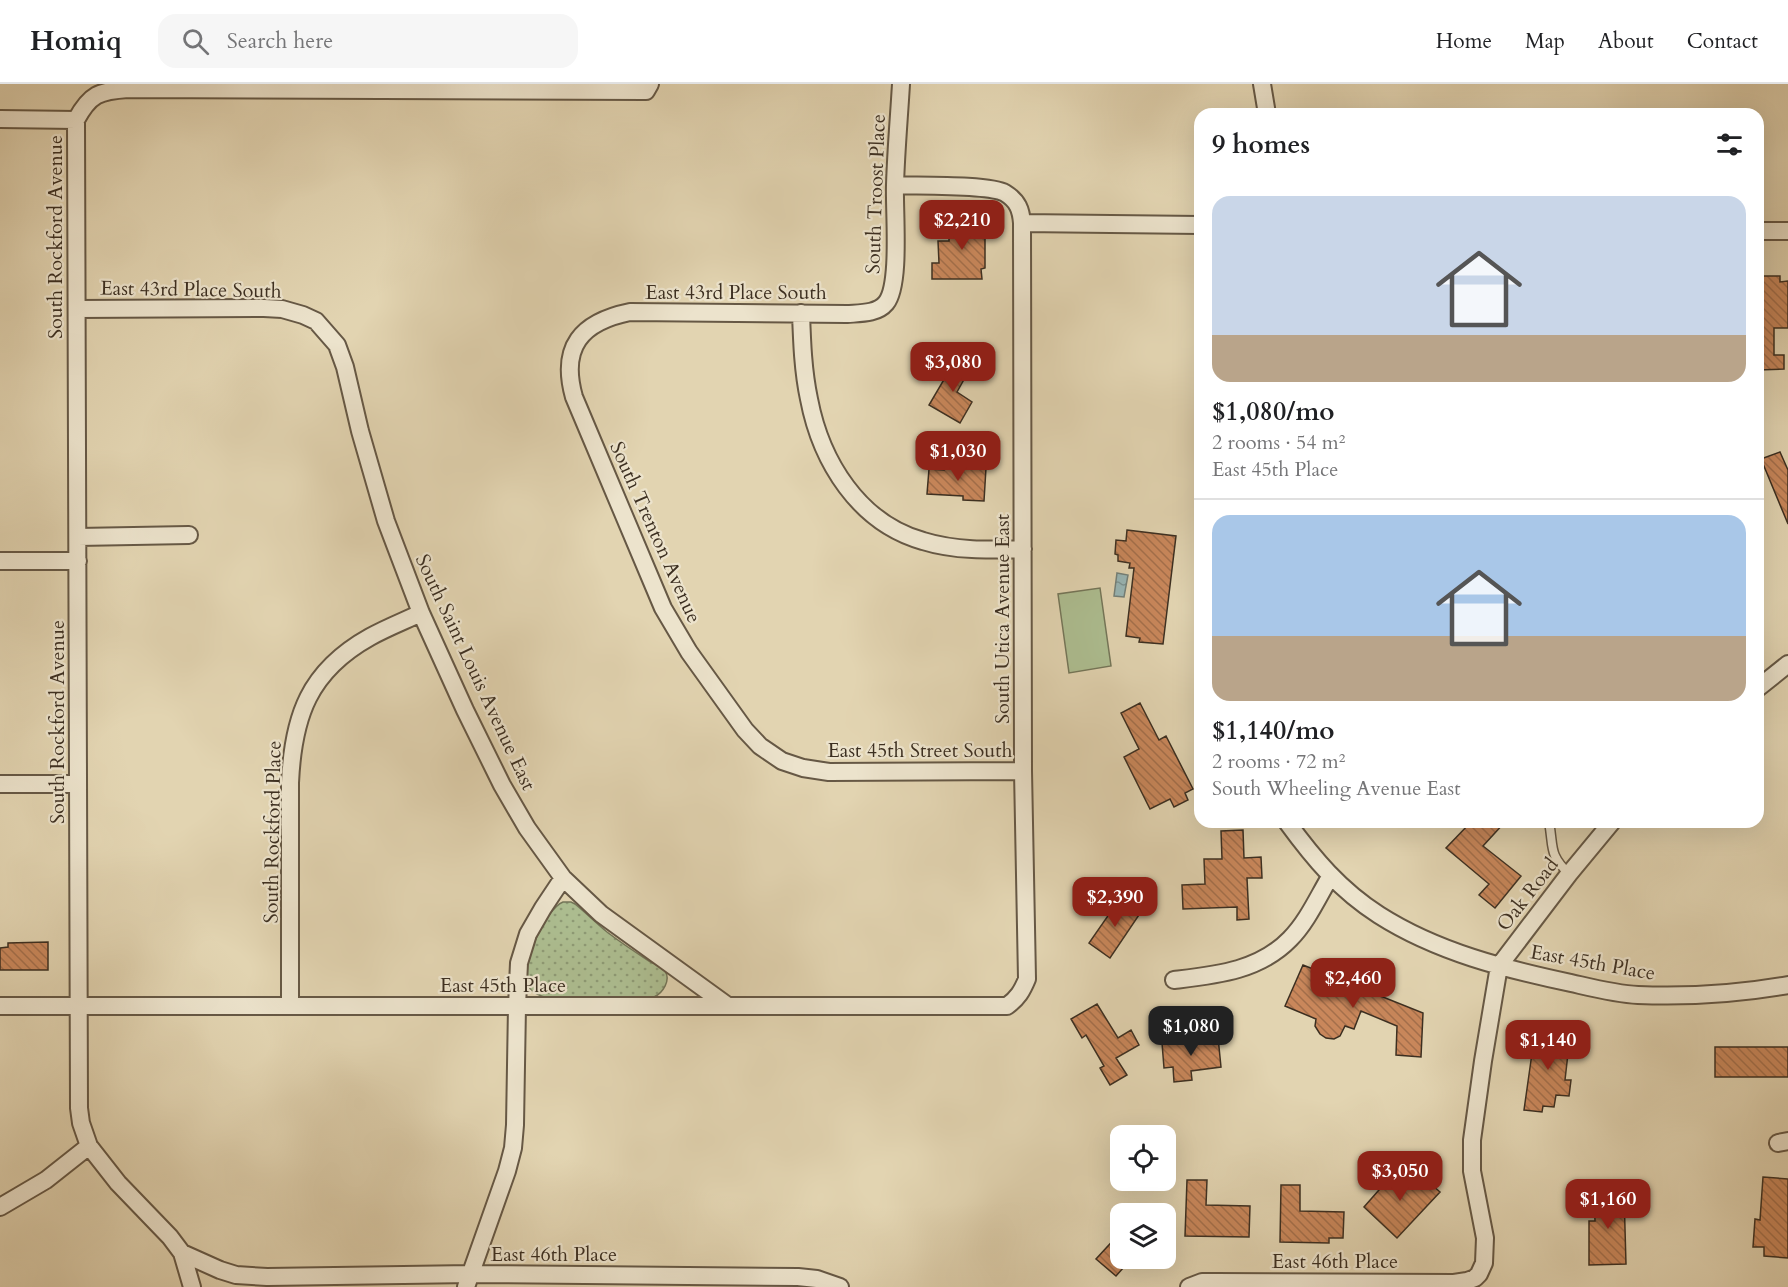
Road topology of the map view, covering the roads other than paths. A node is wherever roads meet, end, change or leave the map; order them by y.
1 (901, 84) edge
2 (1262, 84) edge
3 (190, 87) edge
4 (422, 87) edge
5 (648, 88) edge
6 (1267, 108) edge
7 (0, 119) edge
8 (76, 120) junction
9 (895, 185) junction
10 (1022, 224) junction
11 (1194, 225) edge
12 (1764, 231) edge
13 (1788, 231) edge
14 (885, 304) joint
15 (77, 309) junction
16 (801, 313) junction
17 (303, 315) joint
18 (588, 328) joint
19 (189, 535) dead end
20 (78, 537) junction
21 (1023, 549) junction
22 (0, 561) edge
23 (78, 561) junction
24 (421, 613) junction
25 (1788, 664) edge
26 (1764, 683) edge
27 (782, 761) joint
28 (1023, 771) junction
29 (0, 784) edge
30 (78, 784) junction
31 (1292, 828) edge
32 (1550, 828) edge
33 (1607, 828) edge
34 (1569, 874) junction
35 (1330, 877) junction
36 (563, 878) junction
37 (1499, 966) junction
38 (1174, 980) dead end
39 (1788, 985) edge
40 (0, 1006) edge
41 (79, 1006) junction
42 (290, 1006) junction
43 (517, 1006) junction
44 (728, 1006) junction
45 (1007, 1006) joint
46 (89, 1146) junction
47 (0, 1207) edge
48 (182, 1253) junction
49 (267, 1277) junction
50 (469, 1281) edge
51 (661, 1281) edge
52 (1388, 1284) edge
53 (192, 1287) edge
54 (252, 1287) edge
55 (840, 1287) edge
56 (1189, 1287) edge

1 - 9 street, South Troost Place
2 - 6 street
3 - 4 street
3 - 8 street
4 - 5 street
7 - 8 street
8 - 15 street, South Rockford Avenue
9 - 10 street
9 - 14 street, South Troost Place
10 - 11 street
10 - 21 street, South Utica Avenue East
12 - 13 street
14 - 16 street, East 43rd Place South
15 - 17 street, East 43rd Place South
15 - 20 street, South Rockford Avenue
16 - 18 street, East 43rd Place South
16 - 21 street
17 - 24 street, South Saint Louis Avenue East
18 - 27 street, South Trenton Avenue
19 - 20 street
20 - 23 street, South Rockford Avenue
21 - 28 street, South Utica Avenue East
22 - 23 street
23 - 30 street, South Rockford Avenue
24 - 36 street, South Saint Louis Avenue East
24 - 42 street, South Rockford Place
25 - 26 street
27 - 28 street, East 45th Street South
28 - 45 street, South Utica Avenue East
29 - 30 street
30 - 41 street, South Rockford Avenue
31 - 35 street, East 45th Place
32 - 34 lane
33 - 34 street, Oak Road
34 - 37 street, Oak Road
35 - 37 street, East 45th Place
35 - 38 street
36 - 43 street
36 - 44 street, South Saint Louis Avenue East
37 - 39 street, East 45th Place
37 - 52 street, East 46th Place
40 - 41 street, East 45th Place
41 - 42 street, East 45th Place
41 - 46 street, South Rockford Avenue
42 - 43 street, East 45th Place
43 - 44 street, East 45th Place
43 - 50 street
44 - 45 street, East 45th Place
46 - 47 street
46 - 48 street, South Rockford Avenue
48 - 49 street, East 46th Place
48 - 53 street, South Rockford Avenue
49 - 50 street, East 46th Place
49 - 54 street
50 - 51 street, East 46th Place
51 - 55 street, East 46th Place
52 - 56 street, East 46th Place

